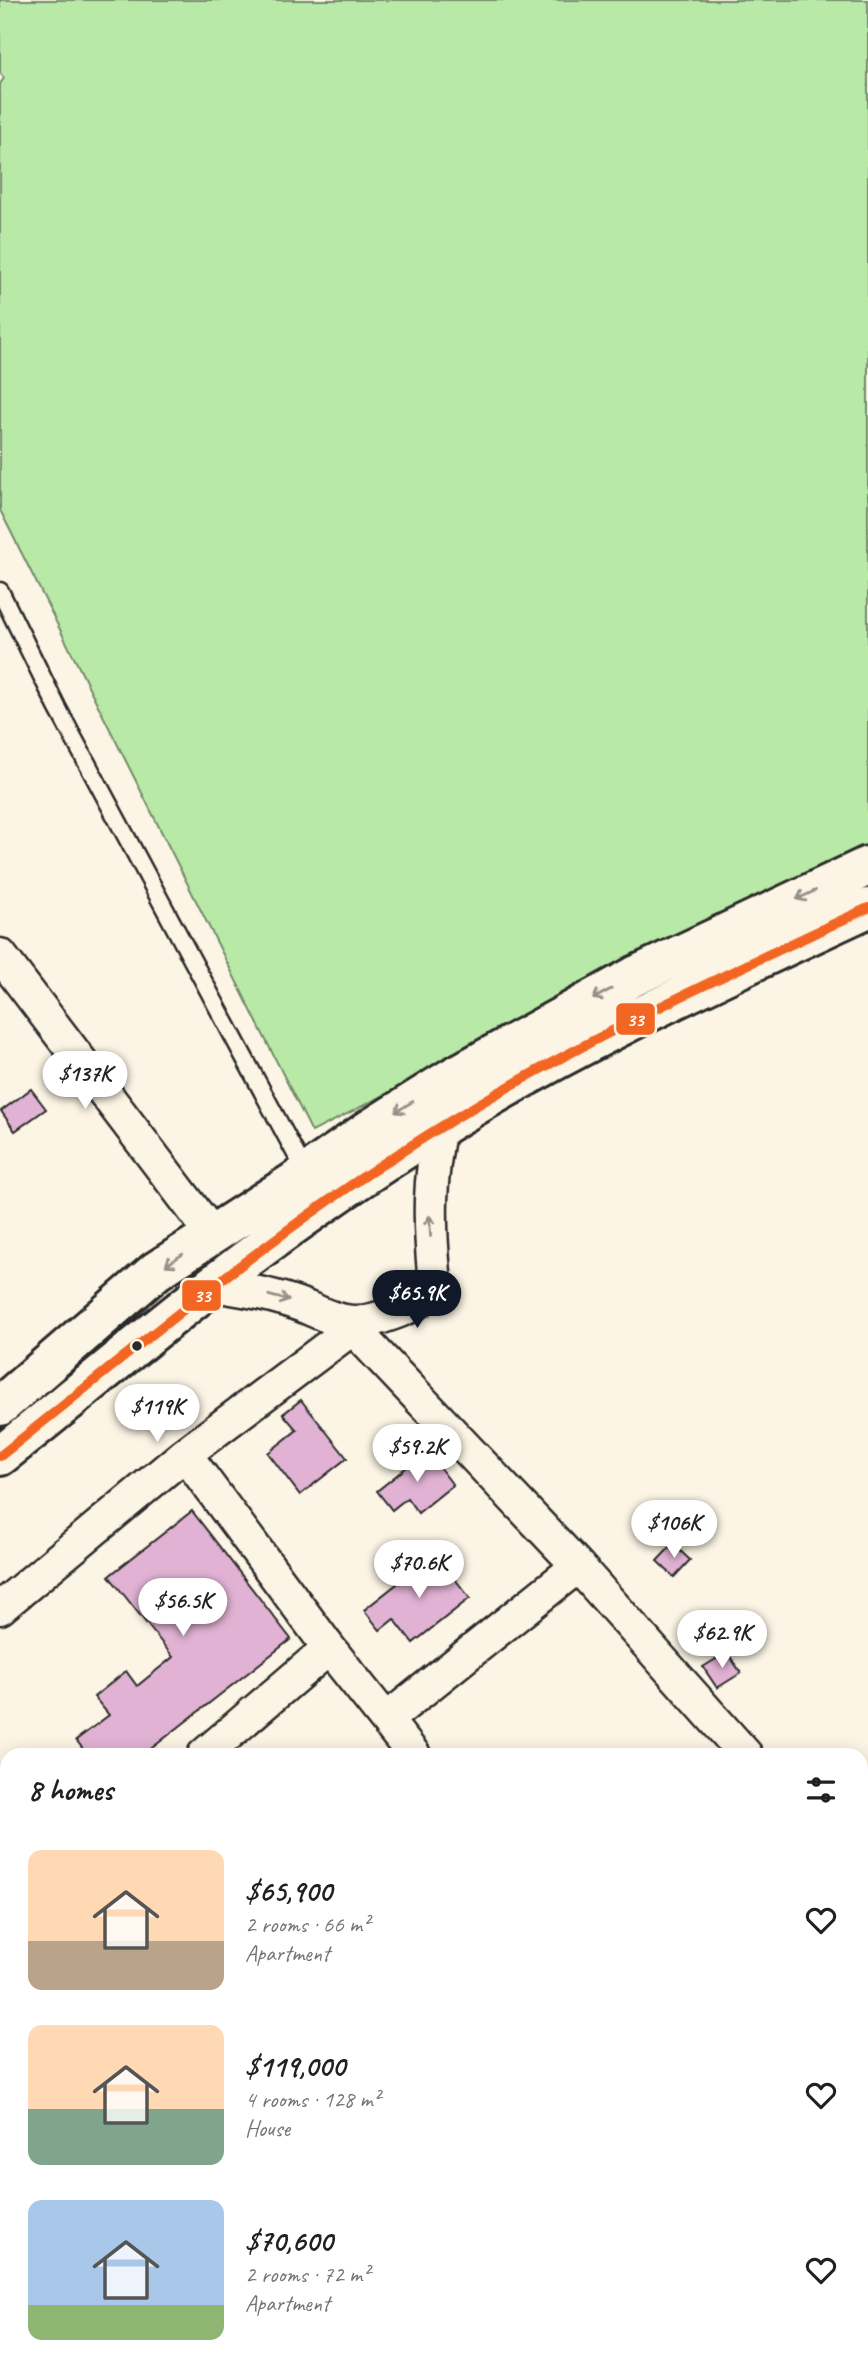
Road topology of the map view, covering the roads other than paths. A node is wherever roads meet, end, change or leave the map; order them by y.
1 (0, 591) edge
2 (868, 866) edge
3 (868, 908) edge
4 (0, 956) edge
5 (440, 1127) junction
6 (306, 1173) junction
7 (212, 1234) junction
8 (213, 1285) junction
9 (349, 1325) junction
10 (0, 1406) edge
11 (185, 1454) junction
12 (0, 1456) edge
13 (578, 1566) junction
14 (0, 1608) edge
15 (329, 1648) junction
16 (387, 1719) junction
17 (212, 1748) edge
18 (409, 1748) edge
19 (740, 1748) edge

1 - 6 lane
2 -> 6 main road
3 - 5 main road
4 - 7 street
5 - 8 main road
9 -> 5 street
6 - 7 main road
7 -> 10 main road
8 -> 9 street
8 - 12 main road
9 - 11 street
9 - 13 street
11 - 14 street
11 - 15 street
13 - 16 street
13 - 19 street
15 - 16 street
15 - 17 street
16 - 18 street

